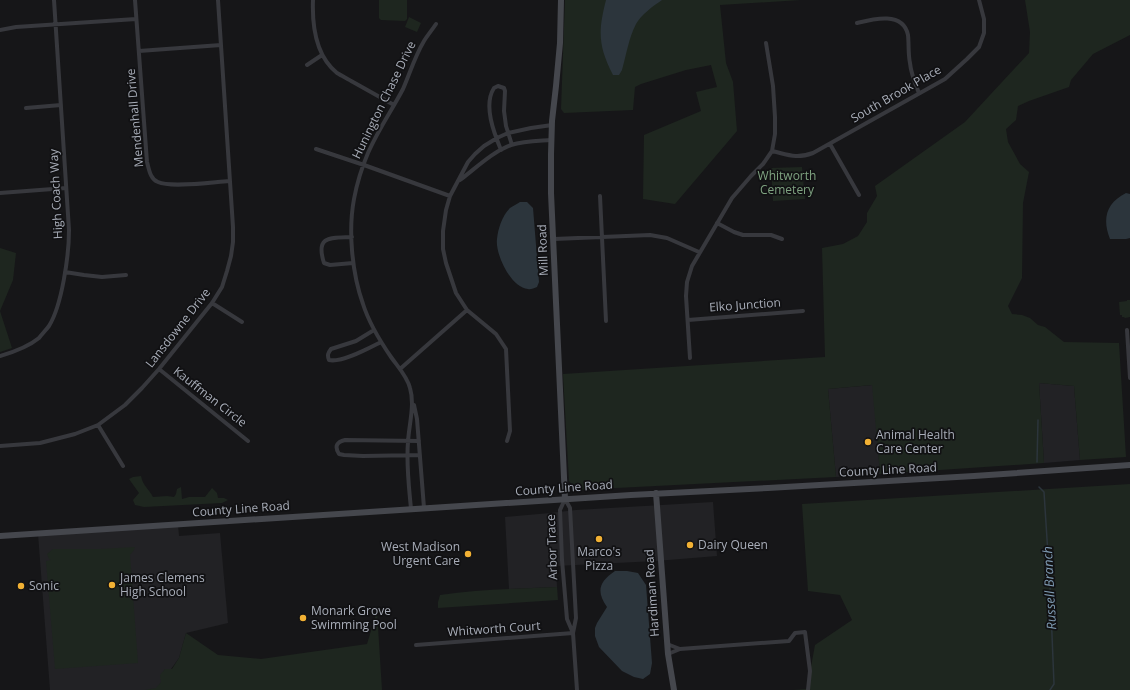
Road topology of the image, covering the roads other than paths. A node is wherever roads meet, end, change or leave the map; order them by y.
1 (54, 0) edge
2 (135, 0) edge
3 (218, 0) edge
4 (313, 0) edge
5 (561, 0) edge
6 (978, 0) edge
7 (136, 19) junction
8 (436, 24) dead end
9 (857, 24) dead end
10 (55, 25) junction
11 (0, 30) edge
12 (766, 43) dead end
13 (221, 45) junction
14 (139, 51) junction
15 (322, 55) junction
16 (307, 65) dead end
17 (919, 93) junction
18 (61, 105) junction
19 (394, 105) junction
20 (26, 108) dead end
21 (552, 125) junction
22 (508, 133) junction
23 (497, 138) junction
24 (551, 140) junction
25 (830, 144) junction
26 (512, 145) junction
27 (316, 149) dead end
28 (501, 150) junction
29 (772, 151) junction
30 (364, 164) junction
31 (229, 181) junction
32 (458, 181) junction
33 (66, 188) junction
34 (0, 193) edge
35 (859, 195) dead end
36 (450, 196) junction
37 (600, 196) dead end
38 (717, 223) junction
39 (602, 236) junction
40 (352, 237) junction
41 (554, 238) junction
42 (782, 239) dead end
43 (699, 252) junction
44 (354, 263) junction
45 (65, 272) junction
46 (126, 275) dead end
47 (212, 303) junction
48 (468, 310) junction
49 (803, 311) dead end
50 (688, 320) junction
51 (606, 321) dead end
52 (242, 322) dead end
53 (374, 330) junction
54 (1127, 330) dead end
55 (381, 342) junction
56 (0, 356) edge
57 (690, 358) dead end
58 (158, 369) junction
59 (400, 369) junction
60 (1130, 378) edge
61 (413, 402) junction
62 (98, 425) junction
63 (248, 441) dead end
64 (419, 441) junction
65 (507, 441) dead end
66 (408, 442) junction
67 (0, 446) edge
68 (407, 454) junction
69 (420, 455) junction
70 (1130, 465) edge
71 (123, 466) dead end
72 (656, 493) junction
73 (565, 499) junction
74 (424, 508) junction
75 (410, 509) junction
76 (0, 536) edge
77 (573, 633) junction
78 (667, 644) junction
79 (416, 645) dead end
80 (680, 649) junction
81 (668, 654) junction
82 (577, 690) edge
83 (674, 690) edge
84 (802, 690) edge
85 (808, 690) edge

1 - 10 street, High Coach Way
2 - 7 street, Mendenhall Drive
3 - 13 street, Lansdowne Drive
4 - 15 street
5 - 21 main road, Mill Road
6 - 17 street, South Brook Place
7 - 10 street
7 - 14 street, Mendenhall Drive
8 - 19 street, Hunington Chase Drive
9 - 17 street
10 - 11 street
10 - 18 street, High Coach Way
12 - 29 street
13 - 14 street
13 - 31 street, Lansdowne Drive
14 - 31 street, Mendenhall Drive
15 - 16 street
15 - 19 street
17 - 25 street, South Brook Place
18 - 20 street
18 - 33 street, High Coach Way
19 - 30 street, Hunington Chase Drive
21 - 22 street
21 - 24 main road, Mill Road
22 - 23 street
22 - 23 street
22 - 26 street
23 - 28 street
23 - 32 street
24 - 26 street
24 - 41 main road, Mill Road
25 - 29 street, South Brook Place
25 - 35 street
26 - 28 street
27 - 30 street
28 - 32 street
29 - 38 street
30 - 36 street
30 - 40 street, Hunington Chase Drive
31 - 47 street, Lansdowne Drive
32 - 36 street
33 - 34 street
33 - 45 street, High Coach Way
36 - 48 street
37 - 39 street
38 - 42 street
38 - 43 street
39 - 41 street
39 - 43 street
39 - 51 street
40 - 44 street, Hunington Chase Drive
40 - 44 street
41 - 73 main road, Mill Road
43 - 50 street
44 - 53 street, Hunington Chase Drive
45 - 46 street
45 - 56 street, High Coach Way
47 - 52 street
47 - 58 street, Lansdowne Drive
48 - 59 street
48 - 65 street
49 - 50 street, Elko Junction
50 - 57 street
53 - 55 street, Hunington Chase Drive
53 - 55 street
54 - 60 street
55 - 59 street, Hunington Chase Drive
58 - 62 street, Lansdowne Drive
58 - 63 street, Kauffman Circle
59 - 61 street, Hunington Chase Drive
61 - 64 street
61 - 66 street, Hunington Chase Drive
62 - 67 street, Lansdowne Drive
62 - 71 street
64 - 66 street
64 - 69 street
66 - 68 street, Hunington Chase Drive
66 - 68 street
68 - 69 street
68 - 75 street, Hunington Chase Drive
69 - 74 street
70 - 72 main road, County Line Road
72 - 73 main road, County Line Road
72 - 78 main road, Hardiman Road
73 - 74 main road, County Line Road
73 - 77 street, Arbor Trace
73 - 77 street, Arbor Trace
74 - 75 main road, County Line Road
75 - 76 main road, County Line Road
77 - 79 street, Whitworth Court
77 - 82 street, Arbor Trace
78 - 80 street
78 - 81 main road, Hardiman Road
80 - 81 street
80 - 85 street
81 - 83 main road, Hardiman Road
84 - 85 street

